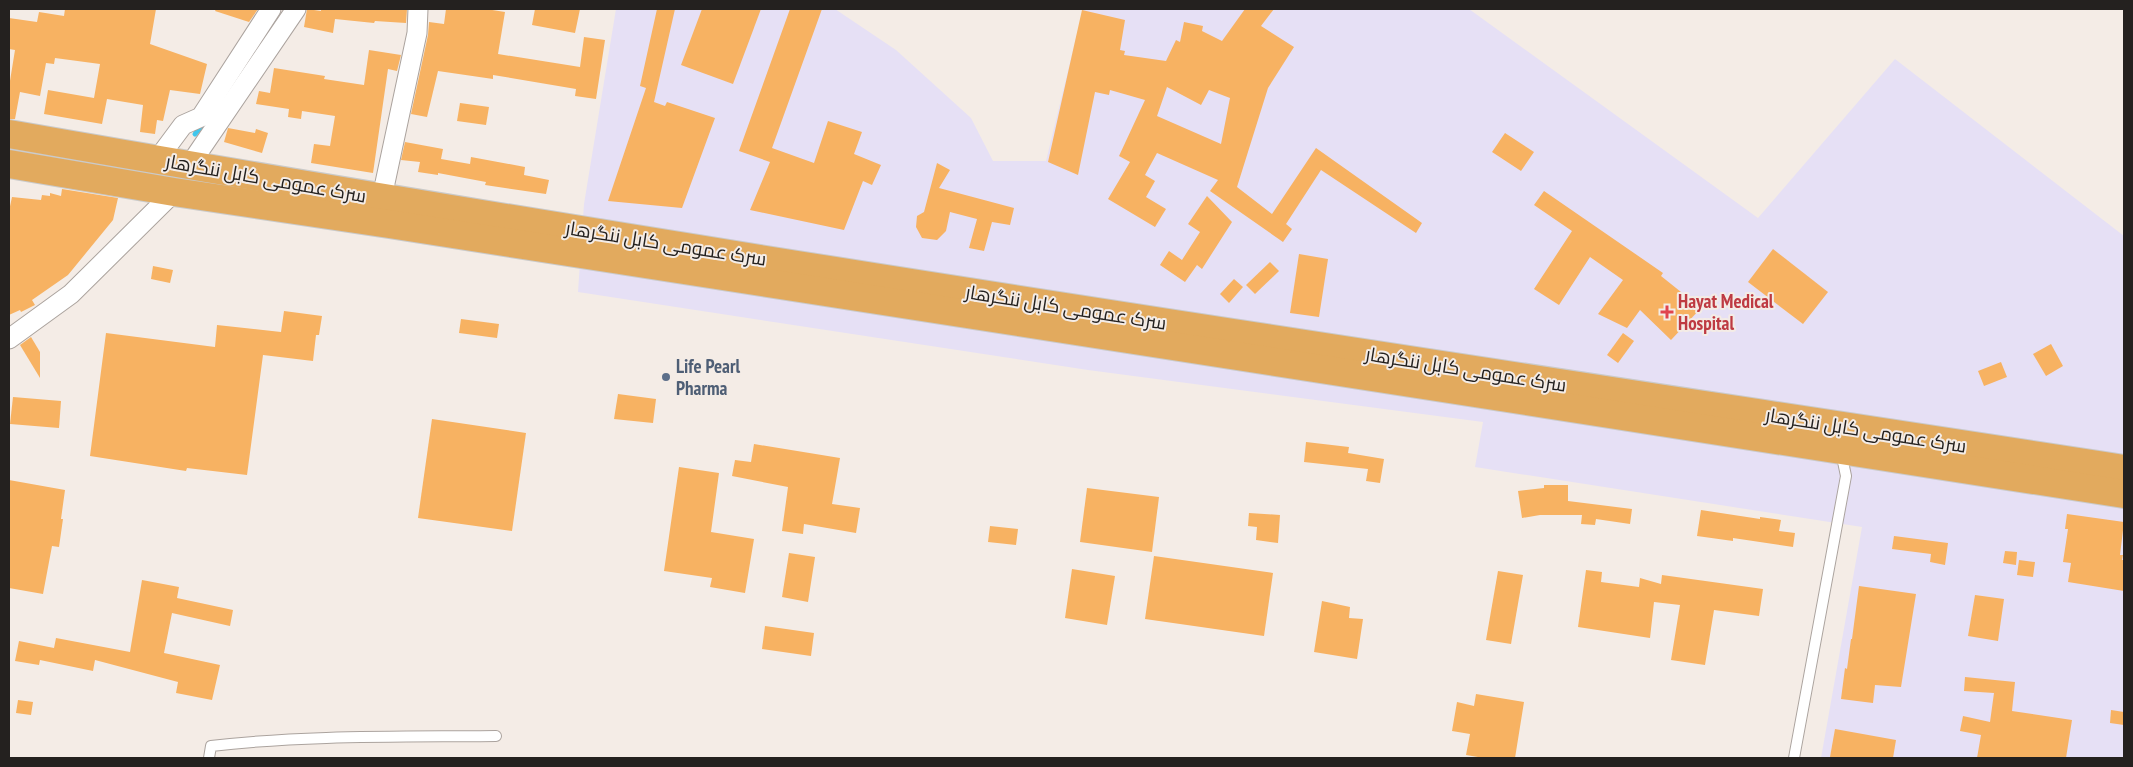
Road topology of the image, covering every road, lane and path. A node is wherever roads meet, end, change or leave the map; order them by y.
1 (271, 9) edge
2 (296, 9) edge
3 (418, 9) edge
4 (9, 134) edge
5 (157, 160) junction
6 (9, 164) edge
7 (189, 166) junction
8 (174, 192) junction
9 (382, 198) junction
10 (719, 264) junction
11 (9, 339) edge
12 (1829, 441) junction
13 (2124, 469) edge
14 (2124, 494) edge
15 (496, 736) dead end
16 (208, 758) edge
17 (1794, 758) edge

1 - 5 street
2 - 7 street
3 - 9 street
4 - 5 highway, سرک عمومی کابل ننگرهار
5 - 7 highway, سرک عمومی کابل ننگرهار
6 - 8 highway, سرک عمومی کابل ننگرهار
7 - 9 highway, سرک عمومی کابل ننگرهار
8 - 10 highway, سرک عمومی کابل ننگرهار
8 - 11 street
9 - 10 highway, سرک عمومی کابل ننگرهار
10 - 12 highway, سرک عمومی کابل ننگرهار
12 - 13 highway, سرک عمومی کابل ننگرهار
12 - 14 highway, سرک عمومی کابل ننگرهار
12 - 17 lane
15 - 16 lane

